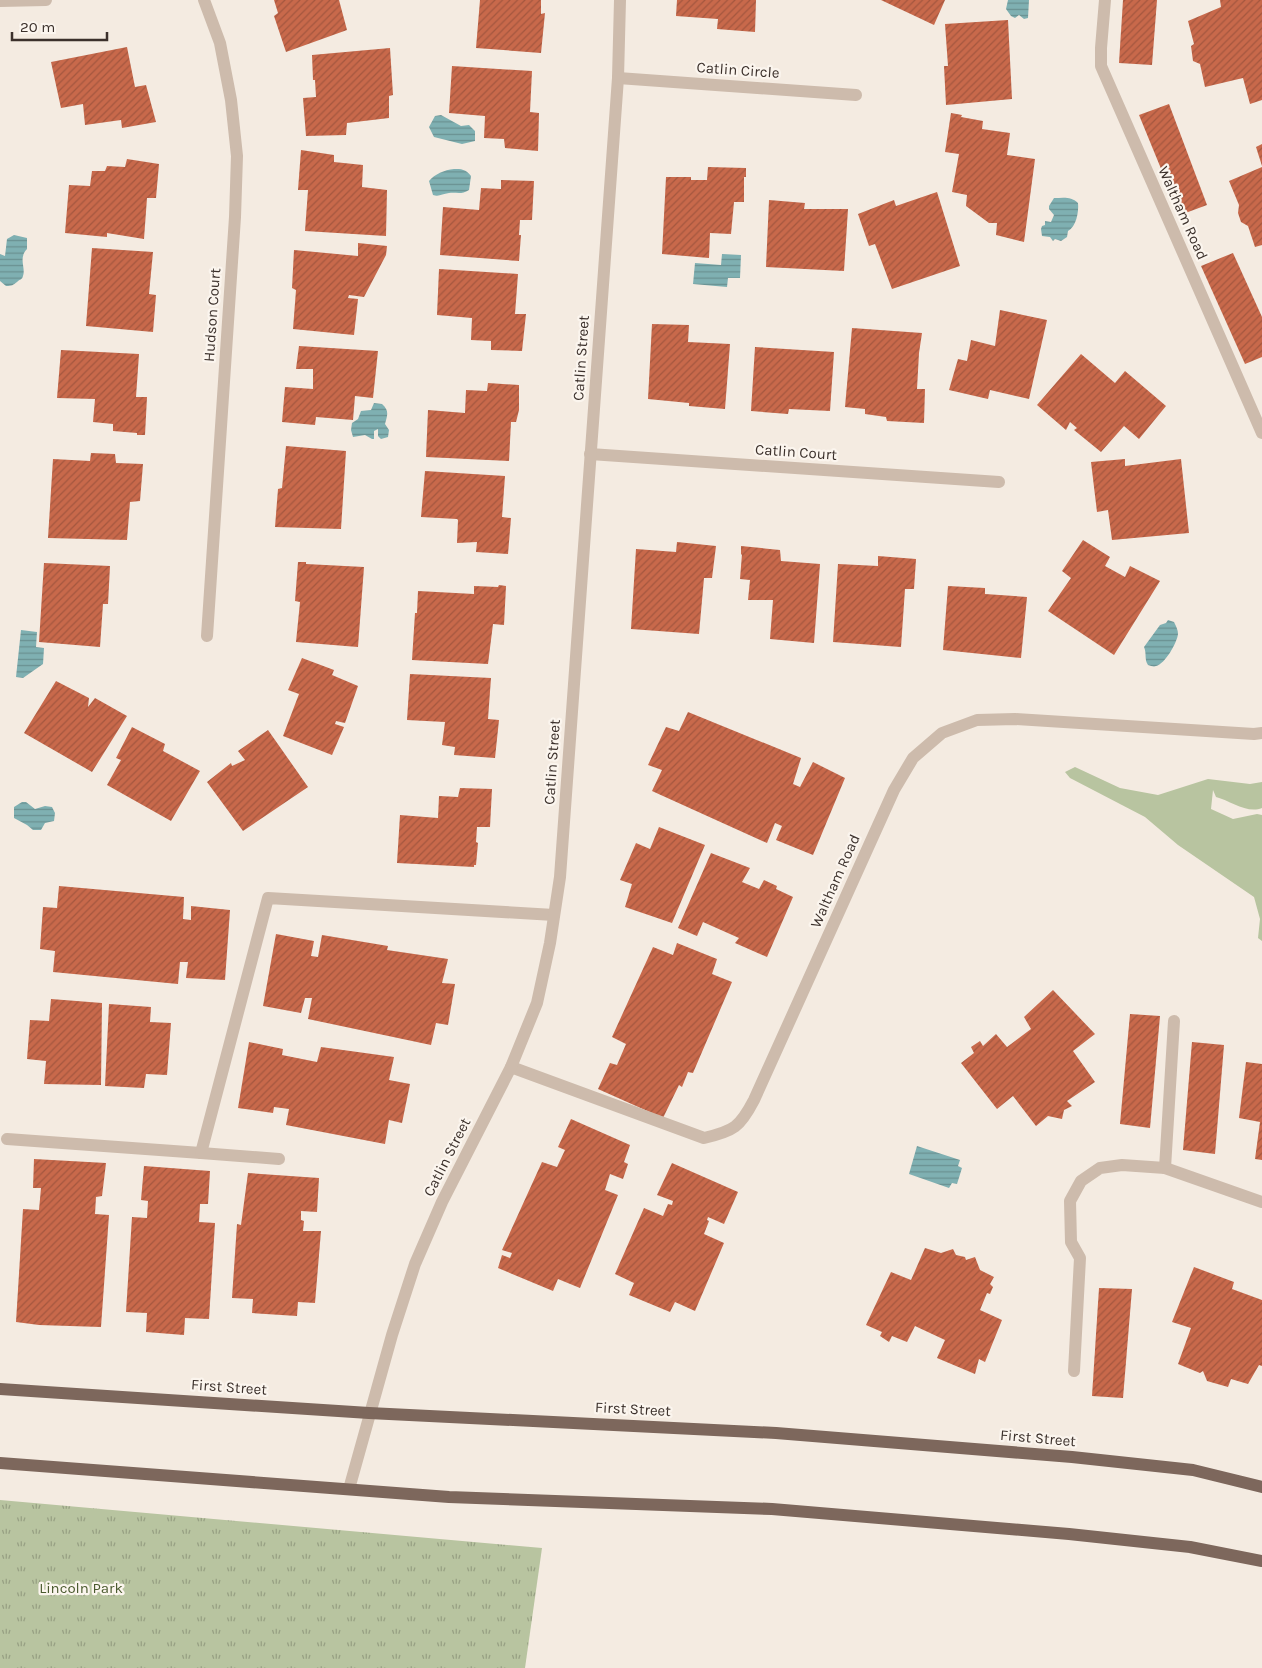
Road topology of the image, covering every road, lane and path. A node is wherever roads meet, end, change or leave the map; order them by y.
1 (46, 0) edge
2 (204, 0) edge
3 (620, 0) edge
4 (1105, 0) edge
5 (0, 1) edge
6 (618, 78) junction
7 (856, 95) dead end
8 (1262, 433) edge
9 (590, 454) junction
10 (999, 482) dead end
11 (207, 636) dead end
12 (1262, 733) edge
13 (554, 915) junction
14 (1174, 1021) dead end
15 (511, 1067) junction
16 (8, 1139) dead end
17 (201, 1153) junction
18 (278, 1159) dead end
19 (1165, 1168) junction
20 (1262, 1202) edge
21 (1074, 1371) dead end
22 (0, 1388) edge
23 (369, 1412) junction
24 (0, 1463) edge
25 (1262, 1487) edge
26 (348, 1489) junction
27 (1262, 1561) edge

1 - 5 street
2 - 11 street, Hudson Court
3 - 6 street, Catlin Street
4 - 8 street, Waltham Road
6 - 7 street, Catlin Circle
6 - 9 street, Catlin Street
9 - 10 street, Catlin Court
9 - 13 street, Catlin Street
12 - 15 street, Waltham Road
13 - 15 street, Catlin Street
13 - 17 street
14 - 19 street
15 - 23 street, Catlin Street
16 - 17 street
17 - 18 street
19 - 20 street
19 - 21 street
22 - 23 main road, First Street
23 - 25 main road, First Street
23 - 26 street, Catlin Street
24 - 26 main road
26 - 27 main road

